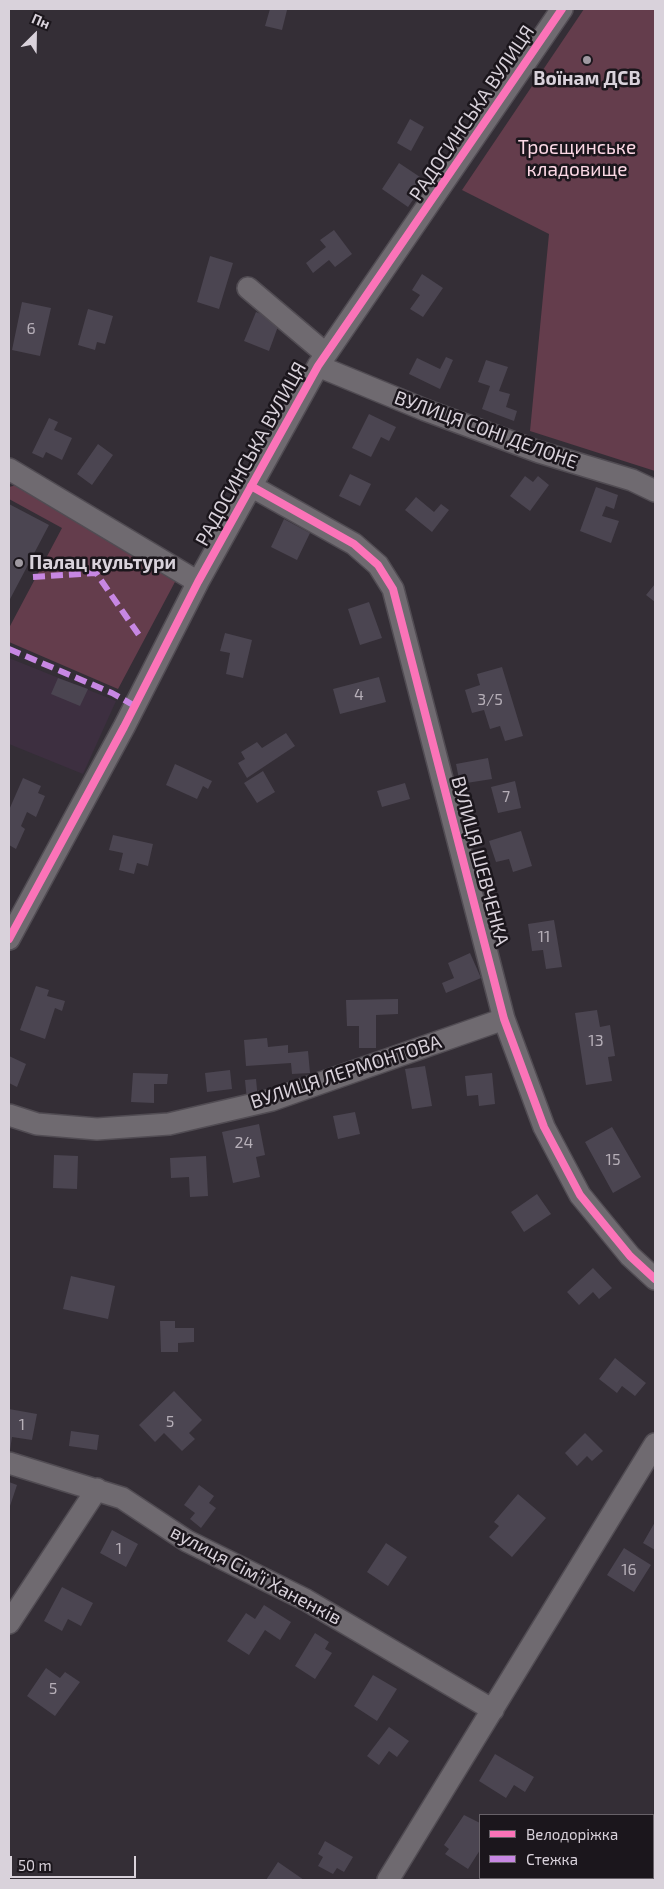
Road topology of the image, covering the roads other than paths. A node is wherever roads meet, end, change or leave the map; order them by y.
1 (562, 9) edge
2 (248, 288) dead end
3 (322, 360) junction
4 (9, 469) edge
5 (251, 486) junction
6 (655, 491) edge
7 (198, 582) junction
8 (9, 938) edge
9 (504, 1018) junction
10 (9, 1115) edge
11 (655, 1279) edge
12 (653, 1456) edge
13 (9, 1463) edge
14 (97, 1489) junction
15 (9, 1623) edge
16 (493, 1710) junction
17 (388, 1880) edge

1 - 3 street, РАДОСИНСЬКА ВУЛИЦЯ
2 - 3 street, ВУЛИЦЯ СОНІ ДЕЛОНЕ
3 - 5 street, РАДОСИНСЬКА ВУЛИЦЯ
3 - 6 street, ВУЛИЦЯ СОНІ ДЕЛОНЕ
4 - 7 street
5 - 7 street, РАДОСИНСЬКА ВУЛИЦЯ
5 - 9 street, ВУЛИЦЯ ШЕВЧЕНКА
7 - 8 street, РАДОСИНСЬКА ВУЛИЦЯ
9 - 10 street, ВУЛИЦЯ ЛЕРМОНТОВА
9 - 11 street, ВУЛИЦЯ ШЕВЧЕНКА
12 - 16 street
13 - 14 street, вулиця Сімʼї Ханенків
14 - 15 street
14 - 16 street, вулиця Сімʼї Ханенків
16 - 17 street

